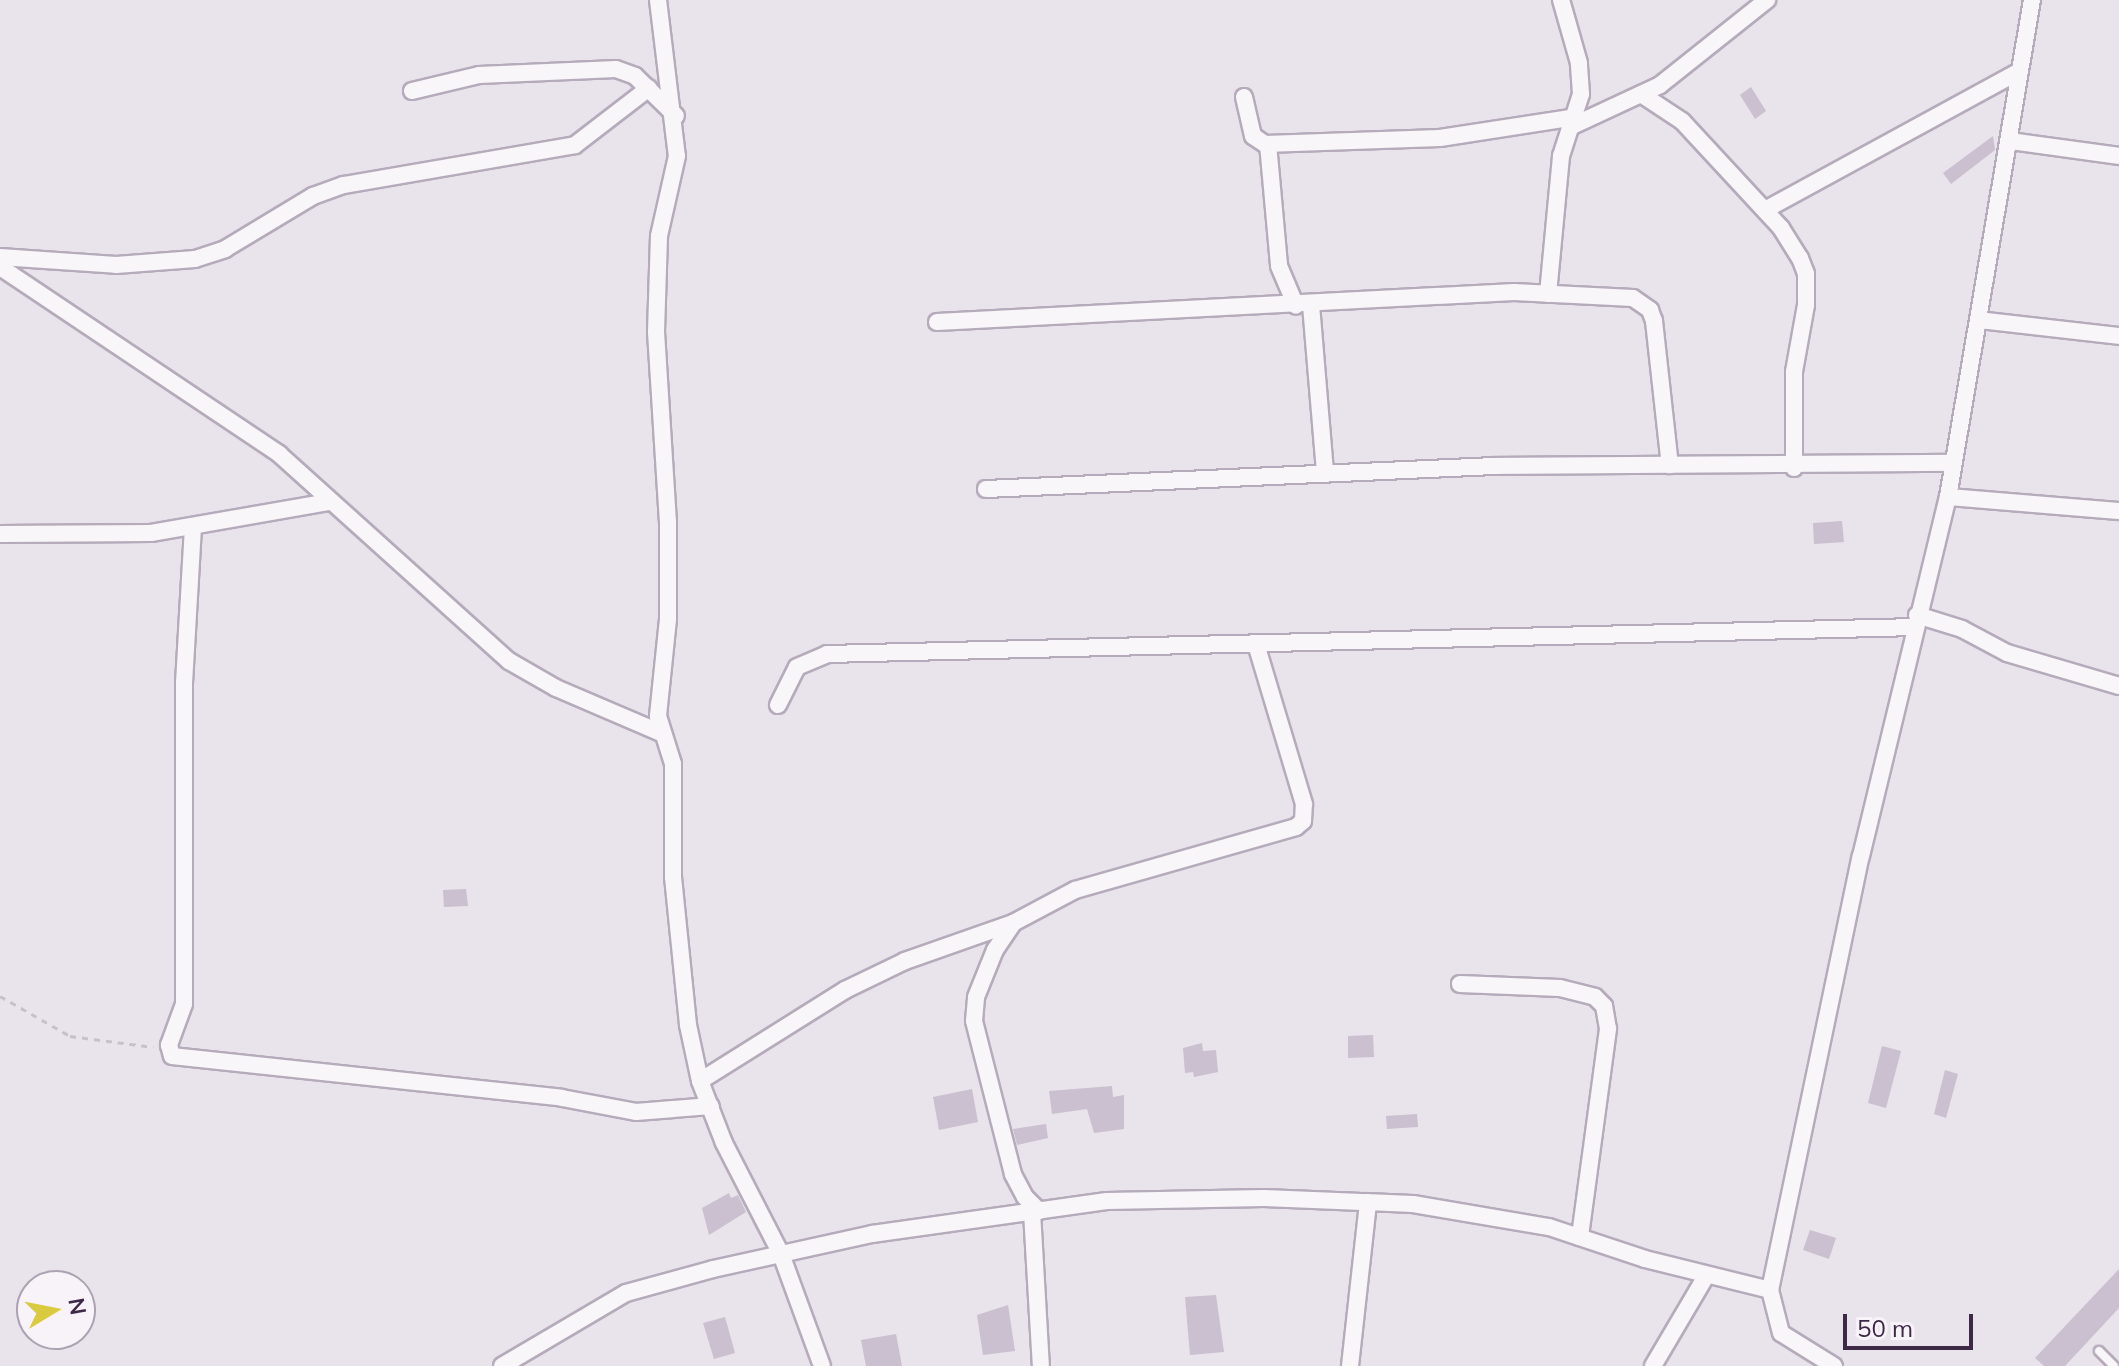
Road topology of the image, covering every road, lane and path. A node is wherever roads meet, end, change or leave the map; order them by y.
1 (658, 0) edge
2 (1767, 0) edge
3 (2032, 0) edge
4 (1568, 3) edge
5 (2020, 71) junction
6 (649, 88) junction
7 (412, 91) dead end
8 (1641, 94) junction
9 (1244, 97) dead end
10 (676, 116) junction
11 (1572, 122) junction
12 (2010, 141) junction
13 (1268, 144) junction
14 (2119, 156) edge
15 (1765, 210) junction
16 (0, 257) edge
17 (0, 267) edge
18 (1548, 294) junction
19 (1303, 306) junction
20 (1979, 320) junction
21 (937, 322) dead end
22 (2119, 336) edge
23 (1952, 463) junction
24 (1670, 465) junction
25 (1794, 468) junction
26 (1325, 470) junction
27 (986, 489) dead end
28 (1948, 497) junction
29 (329, 502) junction
30 (2119, 511) edge
31 (193, 527) junction
32 (0, 534) edge
33 (1916, 621) junction
34 (1256, 644) junction
35 (2119, 686) edge
36 (778, 705) dead end
37 (661, 733) junction
38 (1013, 923) junction
39 (1460, 984) dead end
40 (0, 996) edge
41 (169, 1049) junction
42 (700, 1081) junction
43 (711, 1106) junction
44 (1368, 1202) junction
45 (1036, 1212) junction
46 (1580, 1237) junction
47 (781, 1254) junction
48 (1706, 1276) junction
49 (1770, 1290) junction
50 (2099, 1351) dead end
51 (502, 1366) edge
52 (822, 1366) edge
53 (1041, 1366) edge
54 (1350, 1366) edge
55 (1653, 1366) edge
56 (1834, 1366) edge
57 (2114, 1366) edge

1 - 10 street
2 - 8 street
3 - 5 street
4 - 11 street
5 - 12 street
5 - 15 street
6 - 7 street
6 - 10 street
6 - 16 street
8 - 11 street
8 - 15 street
9 - 13 street
10 - 37 street
11 - 13 street
11 - 18 street
12 - 14 street
12 - 20 street
13 - 19 street
15 - 25 street
17 - 29 street
18 - 19 street
18 - 24 street
19 - 21 street
19 - 26 street
20 - 22 street
20 - 23 street
23 - 25 street
23 - 28 street
24 - 25 street
24 - 26 street
26 - 27 street
28 - 30 street
28 - 33 street
29 - 31 street
29 - 37 street
31 - 32 street
31 - 41 street
33 - 34 street
33 - 35 street
33 - 49 street
34 - 36 street
34 - 38 street
37 - 42 street
38 - 42 street
38 - 45 street
39 - 46 street
40 - 41 path
41 - 43 street
42 - 43 street
43 - 47 street
44 - 45 street
44 - 46 street
44 - 54 street
45 - 47 street
45 - 53 street
46 - 48 street
47 - 51 street
47 - 52 street
48 - 49 street
48 - 55 street
49 - 56 street
50 - 57 lane

